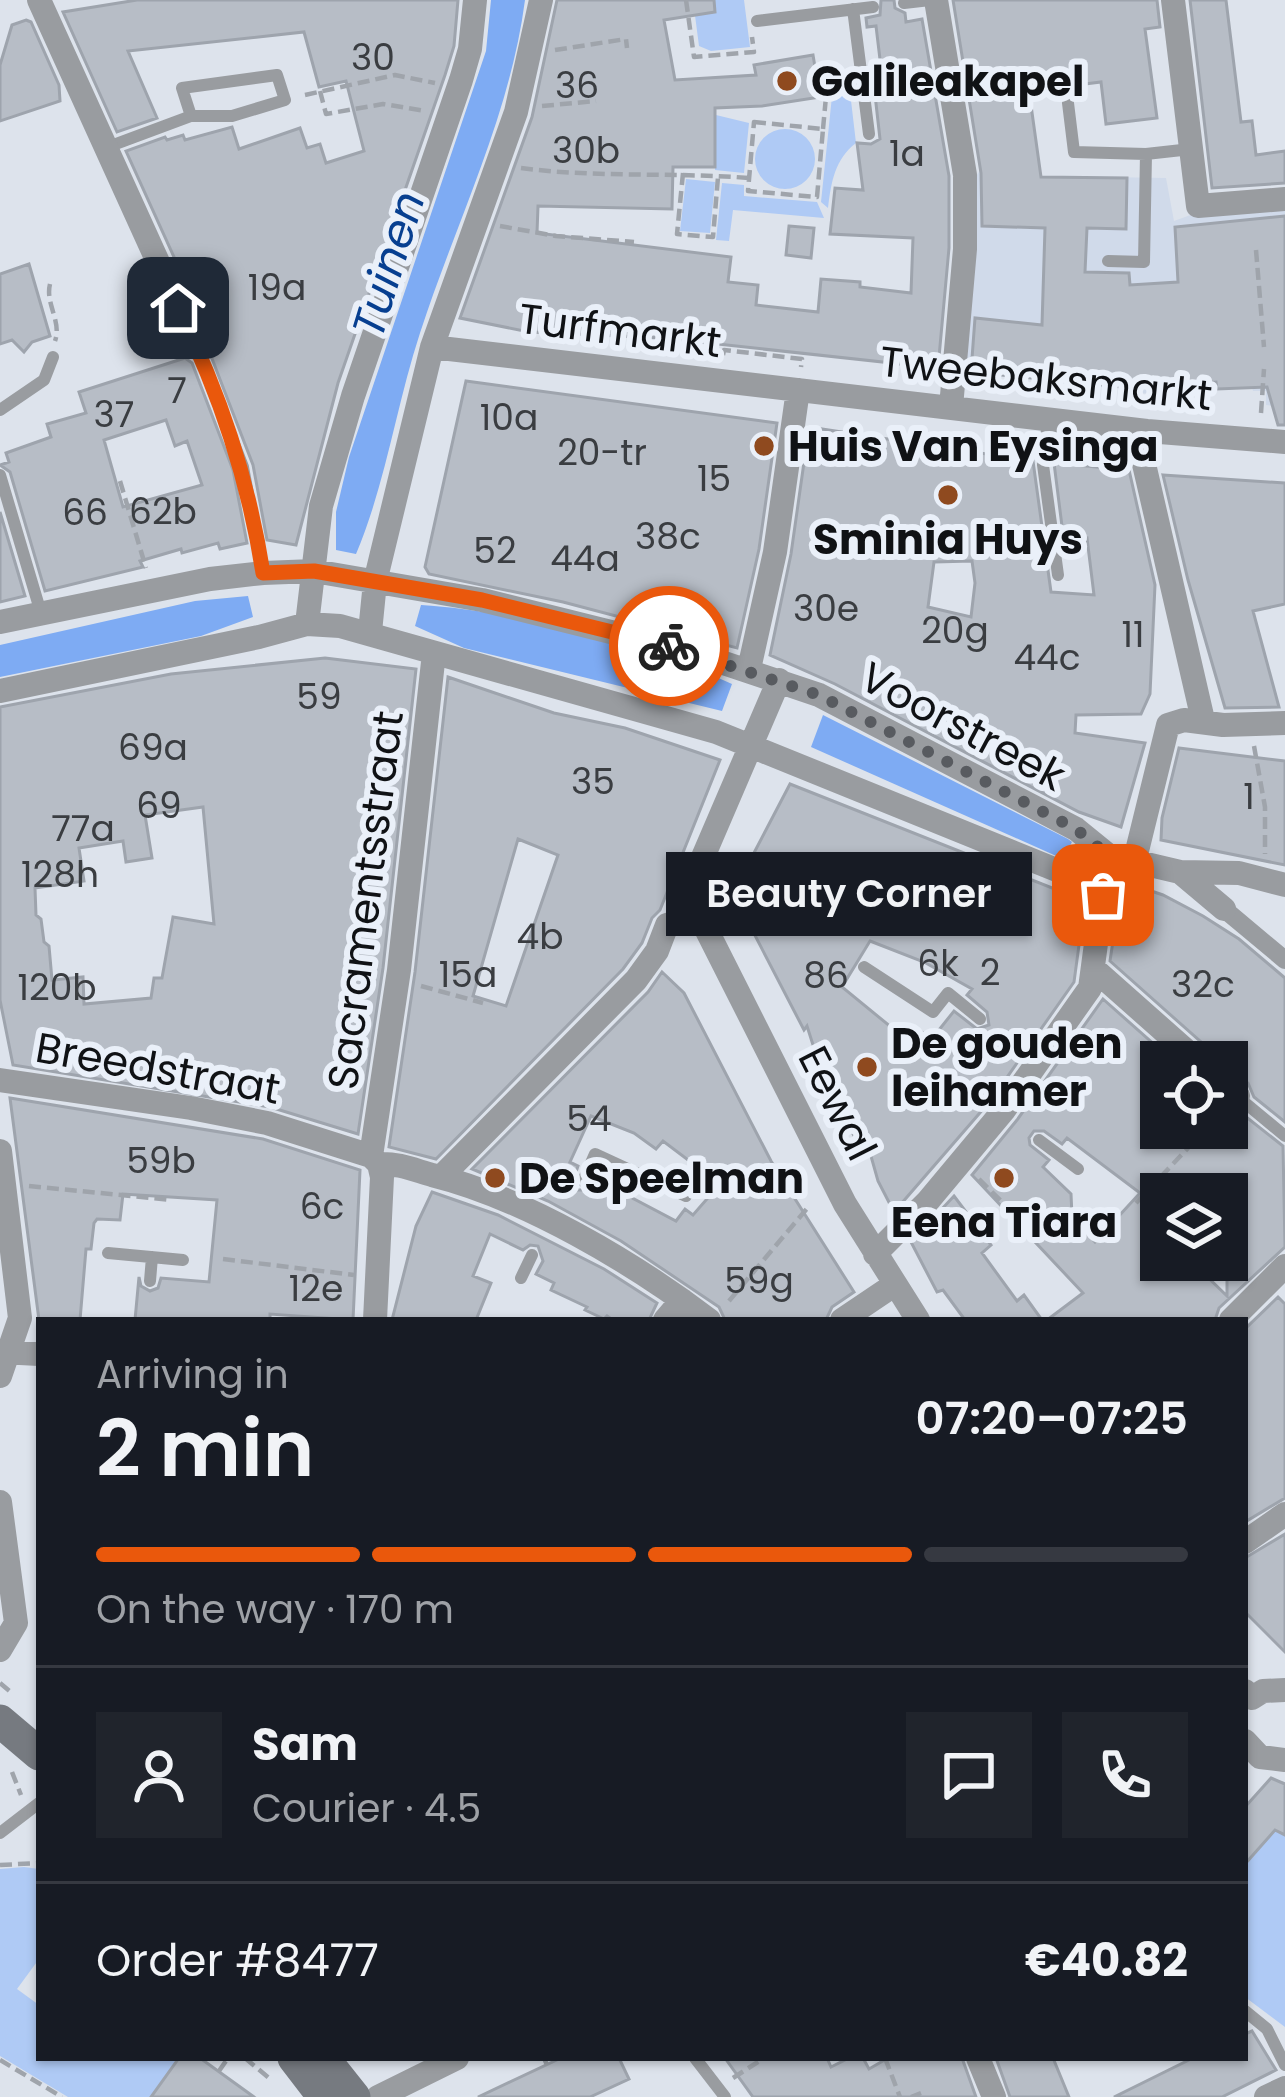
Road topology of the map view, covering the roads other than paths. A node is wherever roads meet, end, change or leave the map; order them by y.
1 (39, 0) edge
2 (475, 0) edge
3 (541, 0) edge
4 (933, 0) edge
5 (1173, 0) edge
6 (904, 3) dead end
7 (873, 7) dead end
8 (853, 9) junction
9 (754, 21) road end
10 (1068, 103) dead end
11 (191, 116) junction
12 (868, 134) dead end
13 (105, 148) junction
14 (1192, 149) junction
15 (1146, 154) junction
16 (1285, 199) edge
17 (1108, 262) dead end
18 (197, 347) joint
19 (432, 347) junction
20 (53, 357) road end
21 (798, 390) junction
22 (951, 407) junction
23 (0, 410) edge
24 (1048, 419) junction
25 (1147, 431) junction
26 (1285, 442) edge
27 (0, 475) edge
28 (314, 571) junction
29 (263, 573) junction
30 (1058, 575) dead end
31 (375, 582) junction
32 (41, 613) junction
33 (0, 622) edge
34 (307, 623) junction
35 (370, 632) junction
36 (434, 653) junction
37 (748, 669) junction
38 (779, 680) junction
39 (0, 691) edge
40 (1203, 721) junction
41 (1285, 723) edge
42 (754, 746) junction
43 (1108, 855) junction
44 (1135, 860) junction
45 (1180, 872) junction
46 (1275, 881) edge
47 (1224, 909) joint
48 (699, 915) junction
49 (1285, 960) edge
50 (864, 967) dead end
51 (1094, 969) junction
52 (980, 1019) dead end
53 (1175, 1041) edge
54 (0, 1080) edge
55 (1248, 1105) edge
56 (1285, 1136) edge
57 (1039, 1140) dead end
58 (0, 1151) edge
59 (375, 1160) junction
60 (1078, 1169) dead end
61 (441, 1177) junction
62 (583, 1181) dead end
63 (686, 1196) dead end
64 (108, 1253) dead end
65 (875, 1254) junction
66 (532, 1256) dead end
67 (152, 1257) junction
68 (183, 1260) dead end
69 (1285, 1266) edge
70 (520, 1278) dead end
71 (150, 1281) dead end
72 (894, 1285) junction
73 (682, 1300) junction
74 (717, 1314) edge
75 (374, 1317) edge
76 (668, 1317) edge
77 (846, 1317) edge
78 (916, 1317) edge
79 (1235, 1317) edge
80 (36, 1354) edge
81 (3, 1360) edge
82 (1285, 1514) edge
83 (1, 1517) edge
84 (1248, 1540) edge
85 (0, 1650) edge
86 (1285, 1690) edge
87 (1248, 1698) edge
88 (0, 1721) edge
89 (1248, 1745) edge
90 (36, 1751) edge
91 (1285, 1760) edge
92 (36, 1805) edge
93 (0, 1832) edge
94 (1248, 2013) edge
95 (325, 2061) edge
96 (451, 2061) edge
97 (697, 2061) edge
98 (979, 2061) edge
99 (1285, 2065) edge
100 (285, 2072) edge
101 (1285, 2088) edge
102 (324, 2097) edge
103 (354, 2097) edge
104 (378, 2097) edge
105 (725, 2097) edge
106 (994, 2097) edge
107 (1267, 2097) edge

1 - 13 street
2 - 28 street
3 - 19 street
4 - 6 lane
4 - 22 street
5 - 14 street
7 - 8 lane
8 - 9 lane
8 - 12 lane
10 - 15 lane
11 - 11 lane
11 - 13 lane
13 - 18 street
14 - 15 lane
14 - 16 street
15 - 17 lane
18 - 29 lane
19 - 21 street, Turfmarkt
19 - 31 street
20 - 23 lane
21 - 22 street, Tweebaksmarkt
21 - 37 street
22 - 24 street, Tweebaksmarkt
24 - 25 street, Tweebaksmarkt
24 - 30 lane
25 - 26 street, Tweebaksmarkt
25 - 40 street
27 - 32 lane
28 - 29 street, Voorstreek
28 - 31 street, Voorstreek
28 - 34 street
29 - 32 street, Voorstreek
31 - 35 street
31 - 37 street, Voorstreek
32 - 33 street, Voorstreek
34 - 35 street, Voorstreek
34 - 39 street, Voorstreek
35 - 36 street, Voorstreek
36 - 42 street, Voorstreek
36 - 59 street, Sacramentsstraat
37 - 38 street, Voorstreek
38 - 42 street
38 - 43 street, Voorstreek
40 - 41 street
40 - 44 street
42 - 43 street, Voorstreek
42 - 48 street
43 - 44 street, Voorstreek
43 - 51 street
44 - 45 street, Voorstreek
45 - 46 street
45 - 47 street
47 - 49 street
48 - 61 street
48 - 65 street, Eewal
50 - 52 lane
51 - 53 street
51 - 65 street
54 - 59 street, Breedstraat
55 - 56 lane
57 - 60 lane
58 - 81 street
59 - 61 street, Breedstraat
59 - 75 street, Sacramentsstraat
61 - 73 street, Breedstraat
62 - 63 lane
64 - 67 lane
65 - 72 street, Eewal
66 - 70 lane
67 - 68 lane
67 - 71 lane
69 - 79 street
72 - 77 street
72 - 78 street, Eewal
73 - 74 street, Breedstraat
73 - 76 street
80 - 81 street
82 - 84 street
83 - 85 street
86 - 87 street
88 - 90 main road
89 - 91 street
92 - 93 lane
94 - 99 lane
95 - 103 main road
96 - 104 street
97 - 105 lane
98 - 106 street
100 - 102 main road
101 - 107 street

